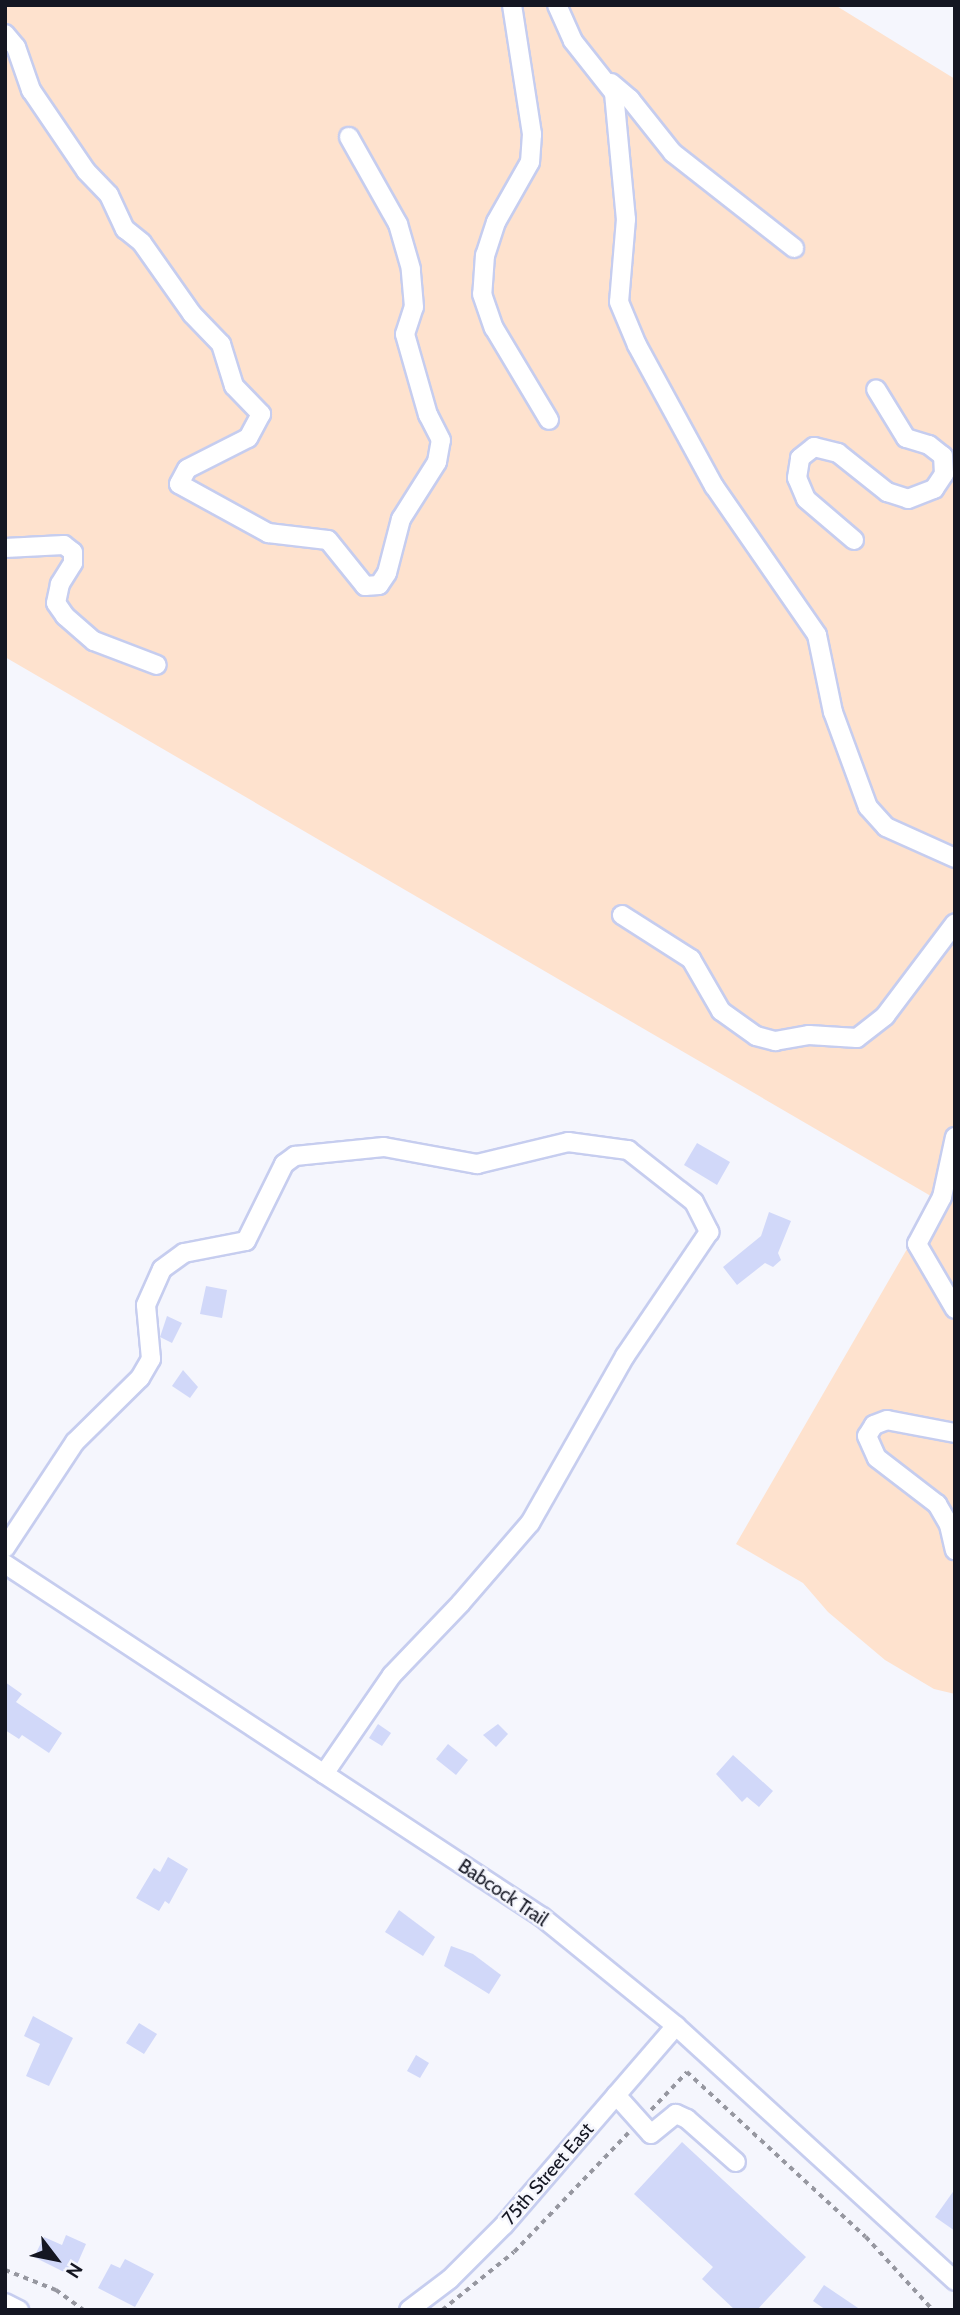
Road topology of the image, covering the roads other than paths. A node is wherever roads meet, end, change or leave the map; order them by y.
1 (512, 5) edge
2 (557, 5) edge
3 (5, 34) edge
4 (605, 79) junction
5 (349, 137) dead end
6 (794, 248) dead end
7 (876, 389) dead end
8 (549, 420) dead end
9 (854, 540) dead end
10 (5, 548) edge
11 (157, 665) dead end
12 (955, 858) edge
13 (622, 915) dead end
14 (955, 923) edge
15 (955, 1137) edge
16 (955, 1309) edge
17 (955, 1433) edge
18 (5, 1548) edge
19 (955, 1550) edge
20 (5, 1564) edge
21 (324, 1774) junction
22 (676, 2026) junction
23 (616, 2095) junction
24 (736, 2162) dead end
25 (955, 2281) edge
26 (5, 2303) edge
27 (19, 2310) edge
28 (409, 2310) edge

1 - 8 street
2 - 4 street
3 - 5 street
4 - 6 street
4 - 12 street
7 - 9 street
10 - 11 street
13 - 14 street
15 - 16 street
17 - 19 street
18 - 21 street
20 - 21 street, Babcock Trail
21 - 22 street, Babcock Trail
22 - 23 street, 75th Street East
22 - 25 street, Babcock Trail
23 - 24 street
23 - 28 street, 75th Street East
26 - 27 street

